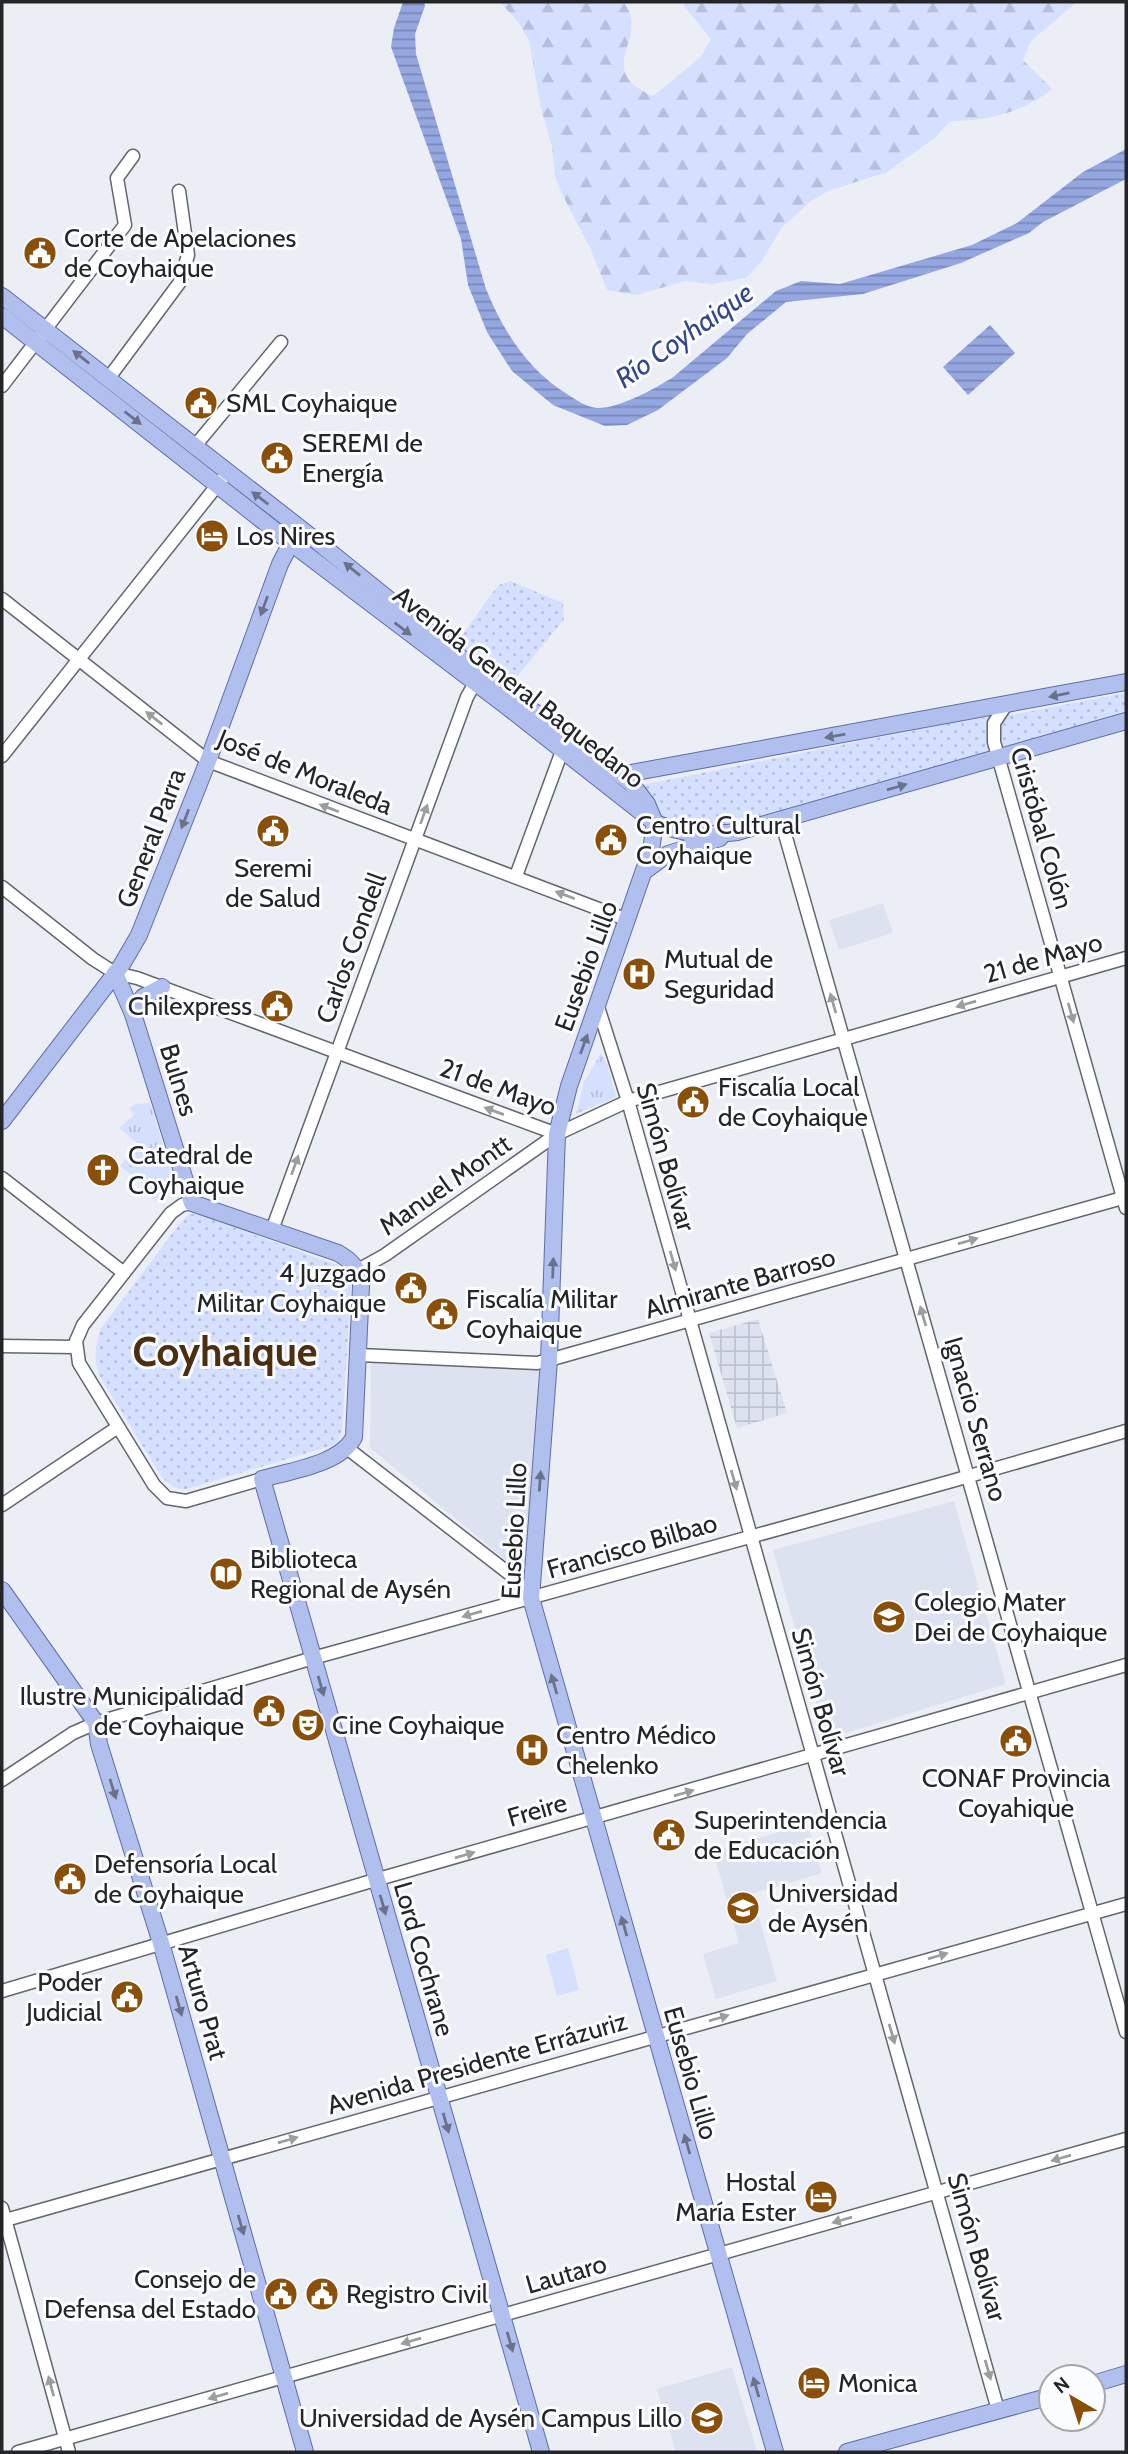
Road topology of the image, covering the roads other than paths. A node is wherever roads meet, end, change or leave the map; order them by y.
1 (132, 156) dead end
2 (179, 191) dead end
3 (2, 296) edge
4 (2, 316) edge
5 (41, 336) junction
6 (281, 342) dead end
7 (108, 379) junction
8 (2, 387) edge
9 (195, 446) junction
10 (222, 479) junction
11 (314, 539) junction
12 (291, 543) junction
13 (2, 599) edge
14 (79, 659) junction
15 (478, 677) junction
16 (1126, 682) edge
17 (1006, 705) junction
18 (1126, 721) edge
19 (562, 751) junction
20 (2, 757) edge
21 (1000, 758) junction
22 (208, 761) junction
23 (620, 775) junction
24 (781, 820) junction
25 (655, 823) junction
26 (737, 832) junction
27 (414, 841) junction
28 (646, 870) junction
29 (516, 876) junction
30 (2, 887) edge
31 (628, 920) junction
32 (1126, 958) edge
33 (115, 973) junction
34 (1061, 977) junction
35 (162, 987) junction
36 (598, 1007) junction
37 (134, 1014) junction
38 (844, 1038) junction
39 (337, 1052) junction
40 (628, 1101) junction
41 (2, 1121) edge
42 (558, 1135) junction
43 (2, 1178) edge
44 (1125, 1201) edge
45 (192, 1203) junction
46 (272, 1230) junction
47 (907, 1259) junction
48 (358, 1270) junction
49 (124, 1273) junction
50 (689, 1320) junction
51 (2, 1346) edge
52 (76, 1347) junction
53 (359, 1356) junction
54 (549, 1360) junction
55 (118, 1427) junction
56 (1126, 1431) edge
57 (347, 1448) junction
58 (968, 1475) junction
59 (262, 1479) junction
60 (2, 1505) edge
61 (750, 1537) junction
62 (2, 1590) edge
63 (531, 1598) junction
64 (313, 1658) junction
65 (1126, 1665) edge
66 (1030, 1692) junction
67 (96, 1723) junction
68 (812, 1756) junction
69 (2, 1780) edge
70 (593, 1818) junction
71 (376, 1880) junction
72 (1126, 1904) edge
73 (1092, 1914) junction
74 (161, 1943) junction
75 (875, 1974) junction
76 (2, 1991) edge
77 (1126, 2032) edge
78 (656, 2036) junction
79 (439, 2098) junction
80 (1126, 2139) edge
81 (222, 2159) junction
82 (937, 2193) junction
83 (3, 2217) edge
84 (718, 2255) junction
85 (502, 2315) junction
86 (1126, 2374) edge
87 (284, 2377) junction
88 (1107, 2380) edge
89 (1037, 2400) edge
90 (998, 2410) junction
91 (65, 2439) junction
92 (18, 2452) edge
93 (69, 2452) edge
94 (305, 2452) edge
95 (541, 2452) edge
96 (775, 2452) edge
97 (847, 2452) edge

1 - 5 street
2 - 7 street
3 - 5 main road, Avenida General Baquedano
4 - 5 main road, Avenida General Baquedano
7 -> 5 main road, Avenida General Baquedano
5 - 8 street
5 -> 10 main road, Avenida General Baquedano
6 - 9 street
7 - 9 main road, Avenida General Baquedano
9 - 10 main road, Avenida General Baquedano
11 -> 10 main road, Avenida General Baquedano
10 - 12 main road, Avenida General Baquedano
10 - 14 street
11 - 12 main road
15 -> 11 main road, Avenida General Baquedano
12 -> 15 main road, Avenida General Baquedano
12 -> 22 main road, General Parra
13 - 14 street, José de Moraleda
14 - 20 street
22 -> 14 street, José de Moraleda
15 - 19 main road, Avenida General Baquedano
15 - 23 main road, Avenida General Baquedano
27 -> 15 street, Carlos Condell
16 -> 17 main road, Avenida General Baquedano
17 - 21 street, Cristóbal Colón
17 -> 23 main road, Avenida General Baquedano
18 - 21 main road, Avenida General Baquedano
19 - 25 main road, Avenida General Baquedano
19 - 29 street
24 -> 21 main road, Avenida General Baquedano
21 - 34 street, Cristóbal Colón
27 -> 22 street, José de Moraleda
22 -> 33 main road, General Parra
23 - 25 main road
24 - 26 main road, Avenida General Baquedano
38 -> 24 street, Ignacio Serrano
25 - 26 main road, Avenida General Baquedano
25 - 28 main road, Eusebio Lillo
26 - 28 main road
27 - 29 street, José de Moraleda
27 - 39 street, Carlos Condell
28 - 31 main road, Eusebio Lillo
31 -> 29 street, José de Moraleda
30 - 33 street, 21 de Mayo
31 - 36 main road, Eusebio Lillo
32 - 34 street, 21 de Mayo
33 - 35 street, 21 de Mayo
33 - 37 main road, Bulnes
33 - 41 main road, General Parra
34 -> 38 street, 21 de Mayo
34 -> 44 street, Cristóbal Colón
35 - 37 main road
35 - 39 street, 21 de Mayo
36 - 40 street, Simón Bolívar
42 -> 36 main road, Eusebio Lillo
37 - 45 main road, Bulnes
38 - 40 street, 21 de Mayo
38 - 47 street, Ignacio Serrano
42 -> 39 street, 21 de Mayo
46 -> 39 street, Carlos Condell
40 - 42 street, 21 de Mayo
40 -> 50 street, Simón Bolívar
42 - 48 street, Manuel Montt
54 -> 42 main road, Eusebio Lillo
43 - 49 street
47 -> 44 street, Almirante Barroso
45 - 46 main road
45 - 49 street
46 - 48 main road
47 - 50 street, Almirante Barroso
58 -> 47 street, Ignacio Serrano
48 - 53 main road
49 - 52 street
50 - 54 street, Almirante Barroso
50 -> 61 street, Simón Bolívar
51 - 52 street
52 - 55 street
53 - 54 street, Almirante Barroso
53 - 57 main road
63 -> 54 main road, Eusebio Lillo
55 - 59 street
55 - 60 street
56 - 58 street, Francisco Bilbao
57 - 59 main road
57 - 63 street
58 - 61 street, Francisco Bilbao
58 - 66 street, Ignacio Serrano
59 - 64 main road, Lord Cochrane
61 - 63 street, Francisco Bilbao
61 - 68 street, Simón Bolívar
62 - 67 main road, Arturo Prat
63 -> 64 street, Francisco Bilbao
70 -> 63 main road, Eusebio Lillo
64 - 67 street, Francisco Bilbao
64 -> 71 main road, Lord Cochrane
65 - 66 street, Freire
66 - 68 street, Freire
66 - 73 street, Ignacio Serrano
67 - 69 street, Francisco Bilbao
67 -> 74 main road, Arturo Prat
70 -> 68 street, Freire
68 - 75 street, Simón Bolívar
71 -> 70 street, Freire
78 -> 70 main road, Eusebio Lillo
71 - 74 street, Freire
71 -> 79 main road, Lord Cochrane
72 - 73 street, Avenida Presidente Errázuriz
75 -> 73 street, Avenida Presidente Errázuriz
73 - 77 street, Ignacio Serrano
74 - 76 street, Freire
74 -> 81 main road, Arturo Prat
78 -> 75 street, Avenida Presidente Errázuriz
75 -> 82 street, Simón Bolívar
78 - 79 street, Avenida Presidente Errázuriz
84 -> 78 main road, Eusebio Lillo
81 -> 79 street, Avenida Presidente Errázuriz
79 -> 85 main road, Lord Cochrane
80 -> 82 street, Lautaro
81 - 83 street, Avenida Presidente Errázuriz
81 -> 87 main road, Arturo Prat
82 -> 84 street, Lautaro
82 -> 90 street, Simón Bolívar
91 -> 83 street
84 - 85 street, Lautaro
96 -> 84 main road, Eusebio Lillo
85 -> 87 street, Lautaro
85 -> 95 main road, Lord Cochrane
86 - 88 main road
87 -> 91 street, Lautaro
87 - 94 main road, Arturo Prat
89 - 90 main road
90 - 97 main road
91 - 92 street, Lautaro
91 - 93 street

